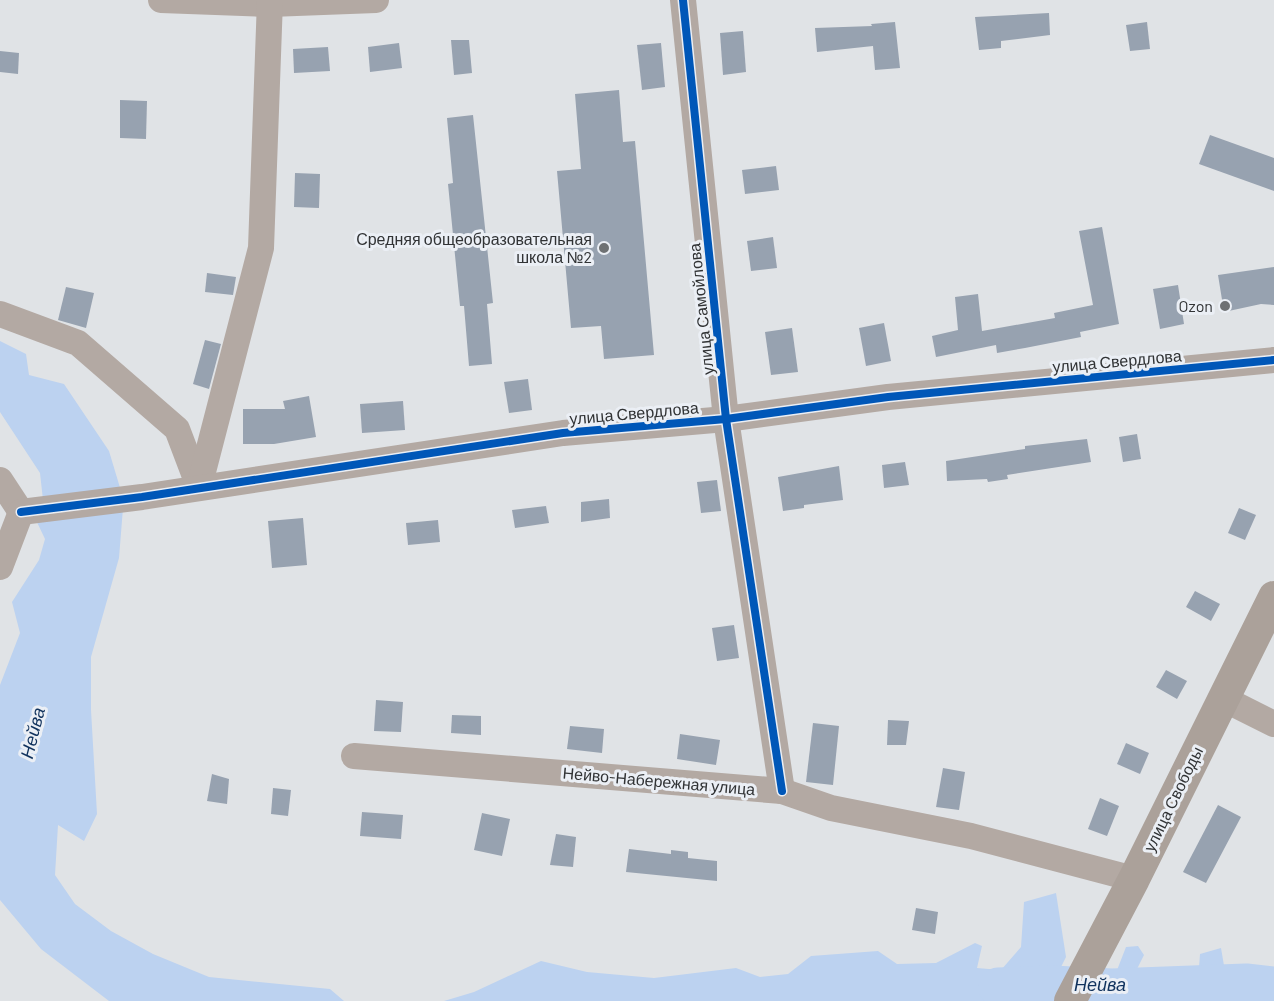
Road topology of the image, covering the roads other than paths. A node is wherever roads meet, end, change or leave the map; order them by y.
1 (161, 0) edge
2 (376, 0) edge
3 (683, 0) edge
4 (270, 2) edge
5 (0, 314) edge
6 (1274, 360) edge
7 (726, 419) junction
8 (0, 480) edge
9 (199, 487) junction
10 (21, 512) junction
11 (0, 567) edge
12 (1274, 597) edge
13 (1222, 698) junction
14 (1274, 724) edge
15 (354, 756) dead end
16 (782, 791) junction
17 (1134, 879) junction
18 (1070, 1001) edge

1 - 4 street
2 - 4 street
3 - 7 street, улица Самойлова
4 - 9 street
5 - 9 street
6 - 7 street, улица Свердлова
7 - 9 street, улица Свердлова
7 - 16 street, улица Самойлова
8 - 10 street
9 - 10 street, улица Свердлова
10 - 11 street
12 - 13 main road, улица Свободы
13 - 14 street
13 - 17 main road, улица Свободы
15 - 16 street, Нейво-Набережная улица
16 - 17 street, Нейво-Набережная улица
17 - 18 main road, улица Свободы

